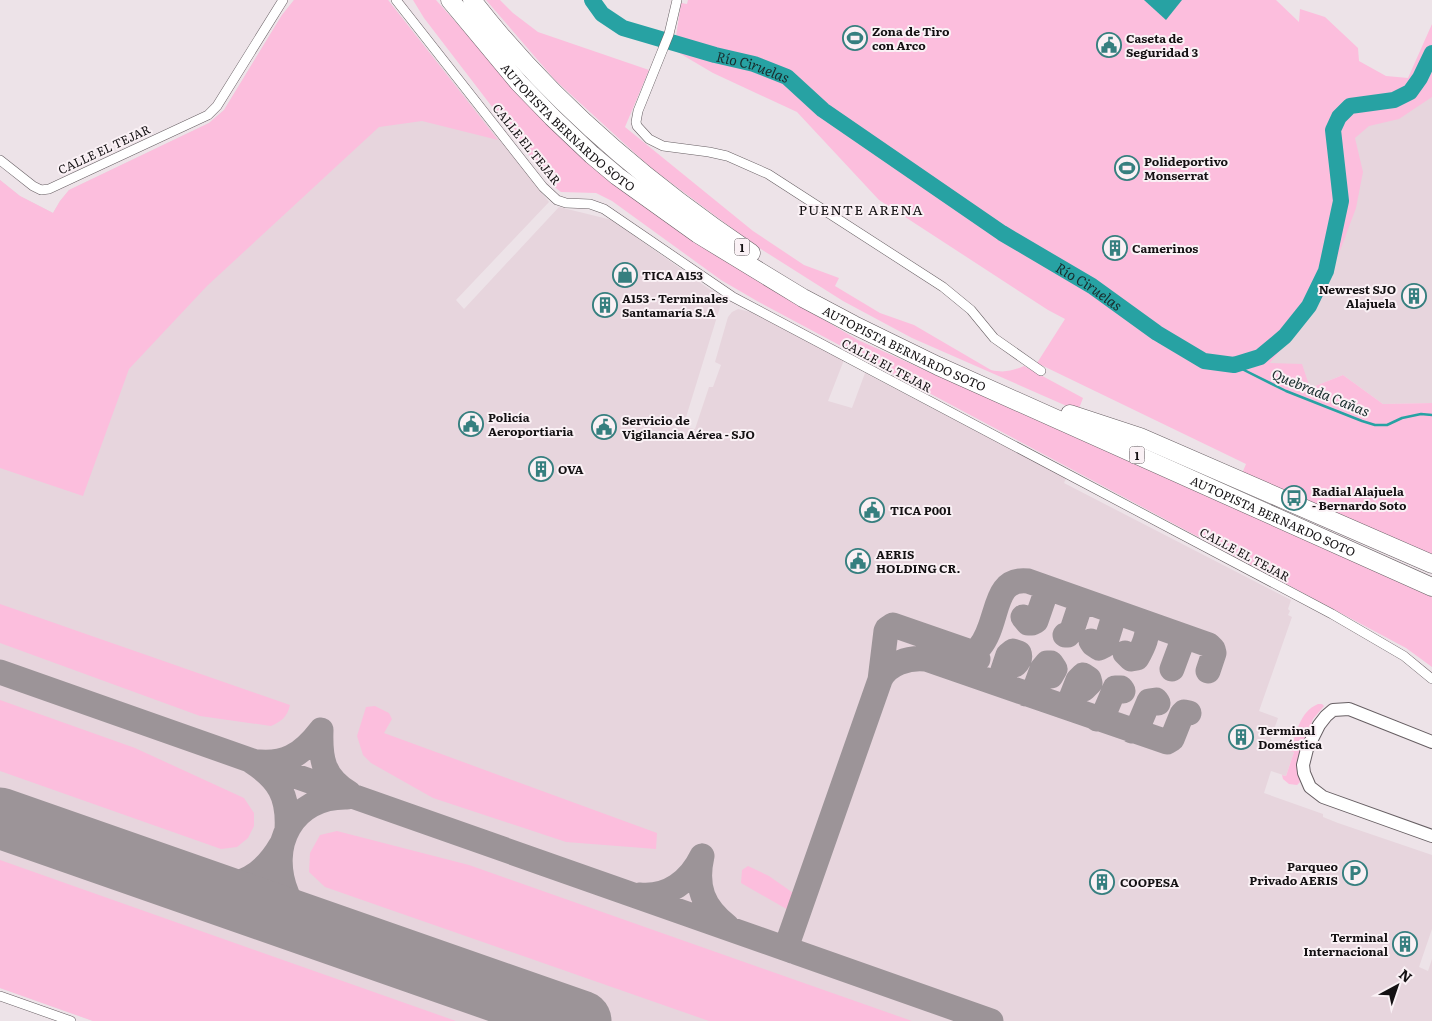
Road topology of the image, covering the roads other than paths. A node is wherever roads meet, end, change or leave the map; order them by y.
1 (284, 0) edge
2 (396, 0) edge
3 (450, 0) edge
4 (472, 0) edge
5 (676, 0) edge
6 (0, 160) edge
7 (1041, 371) dead end
8 (1070, 414) junction
9 (1296, 520) junction
10 (1432, 564) edge
11 (1432, 568) edge
12 (1430, 590) edge
13 (1432, 679) edge
14 (1430, 739) edge
15 (1432, 828) edge
16 (1414, 829) junction
17 (1432, 836) edge
18 (0, 996) edge
19 (72, 1021) edge

1 - 6 street, CALLE EL TEJAR
2 - 13 street, CALLE EL TEJAR
3 - 9 highway, AUTOPISTA BERNARDO SOTO / 1
4 - 8 highway, AUTOPISTA BERNARDO SOTO / 1
5 - 7 street
8 - 9 highway, AUTOPISTA BERNARDO SOTO / 1
8 - 10 highway
9 - 11 highway, AUTOPISTA BERNARDO SOTO / 1
9 - 12 highway, AUTOPISTA BERNARDO SOTO / 1
14 - 16 street
15 - 16 street
16 - 17 street
18 - 19 street

